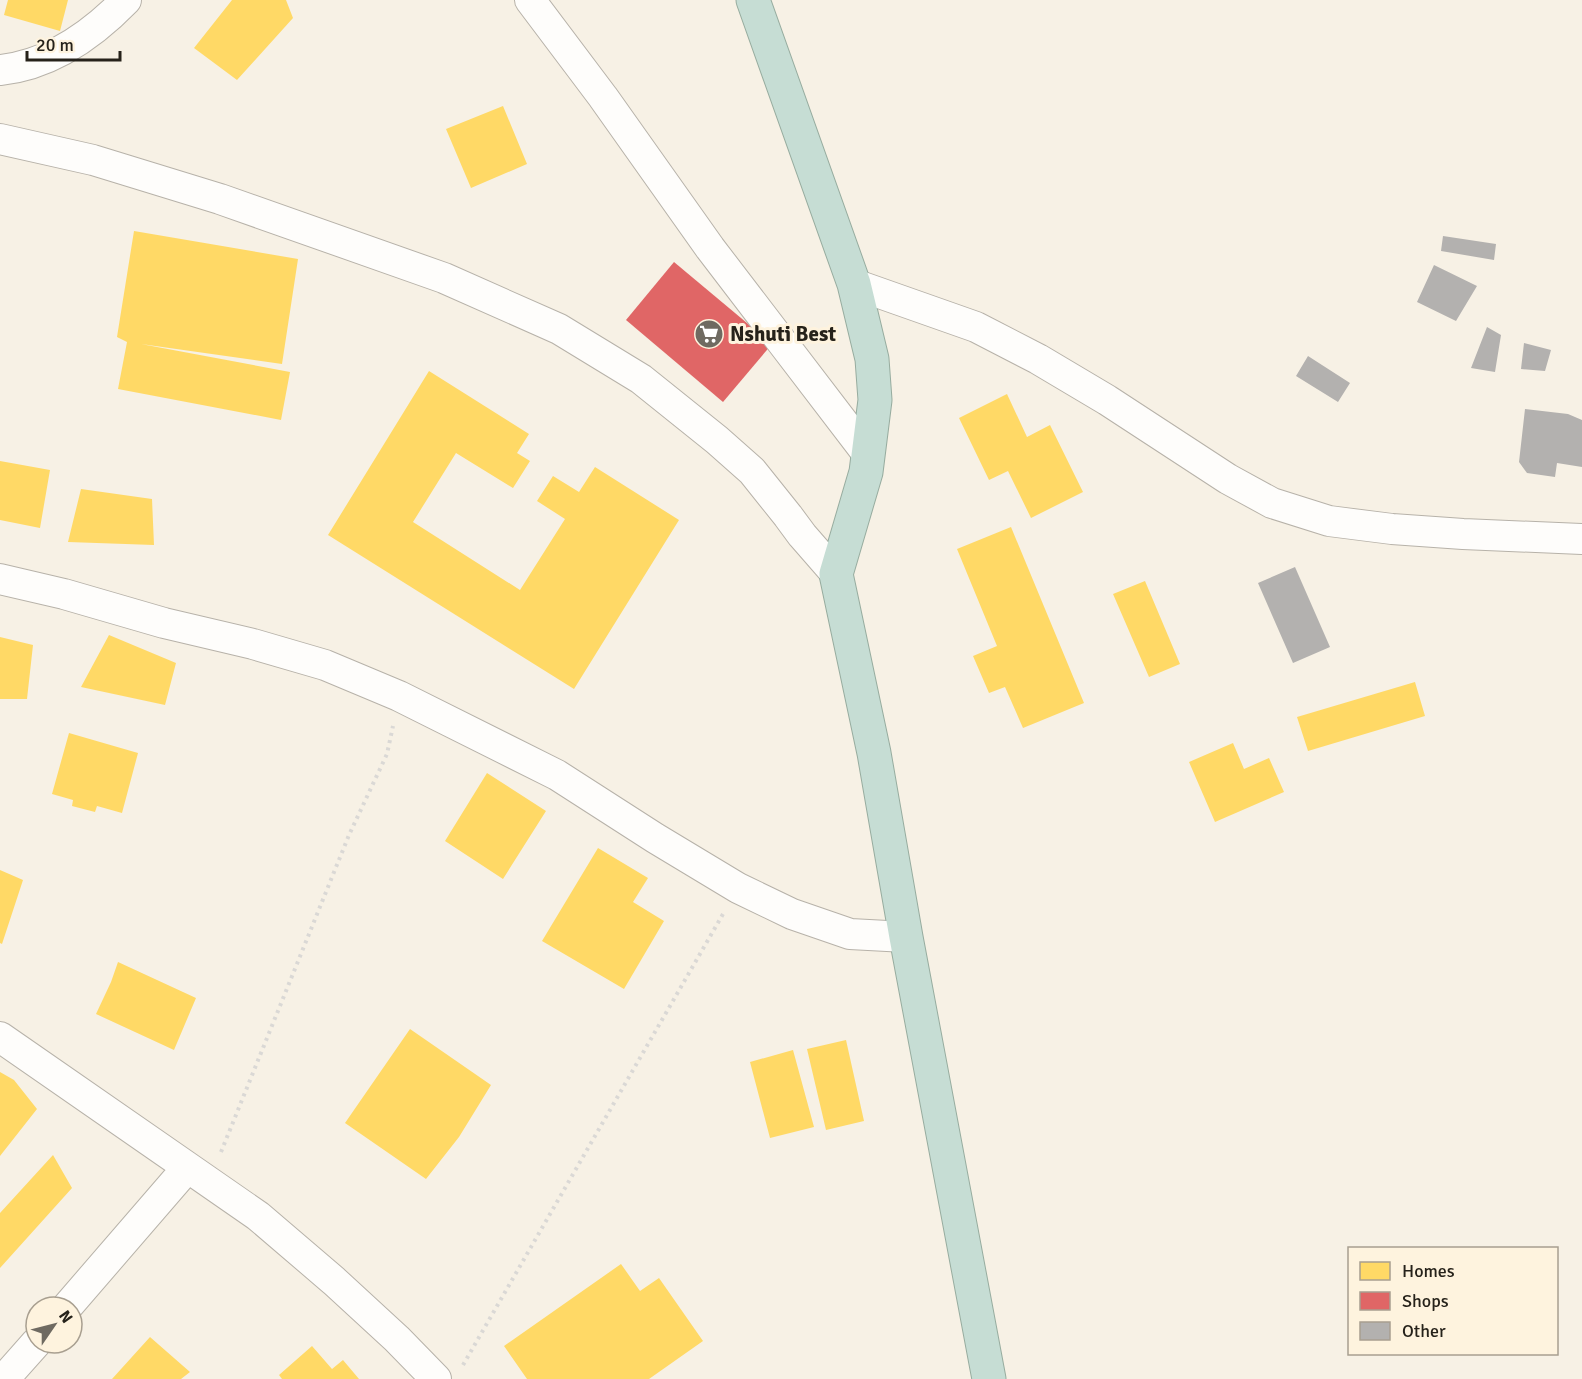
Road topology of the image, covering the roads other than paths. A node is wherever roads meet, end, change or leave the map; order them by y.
1 (126, 0) edge
2 (530, 0) edge
3 (753, 0) edge
4 (0, 70) edge
5 (0, 139) edge
6 (854, 284) junction
7 (869, 456) junction
8 (1582, 539) edge
9 (836, 574) junction
10 (0, 579) edge
11 (906, 937) junction
12 (0, 1037) edge
13 (198, 1176) junction
14 (79, 1295) edge
15 (25, 1355) edge
16 (449, 1374) edge
17 (4, 1379) edge
18 (989, 1379) edge

1 - 4 street
2 - 7 street
3 - 6 highway
5 - 9 street
6 - 7 highway
6 - 8 street
7 - 9 highway
9 - 11 highway
10 - 11 street
11 - 18 highway
12 - 13 street
13 - 14 street
13 - 16 street
15 - 17 street

